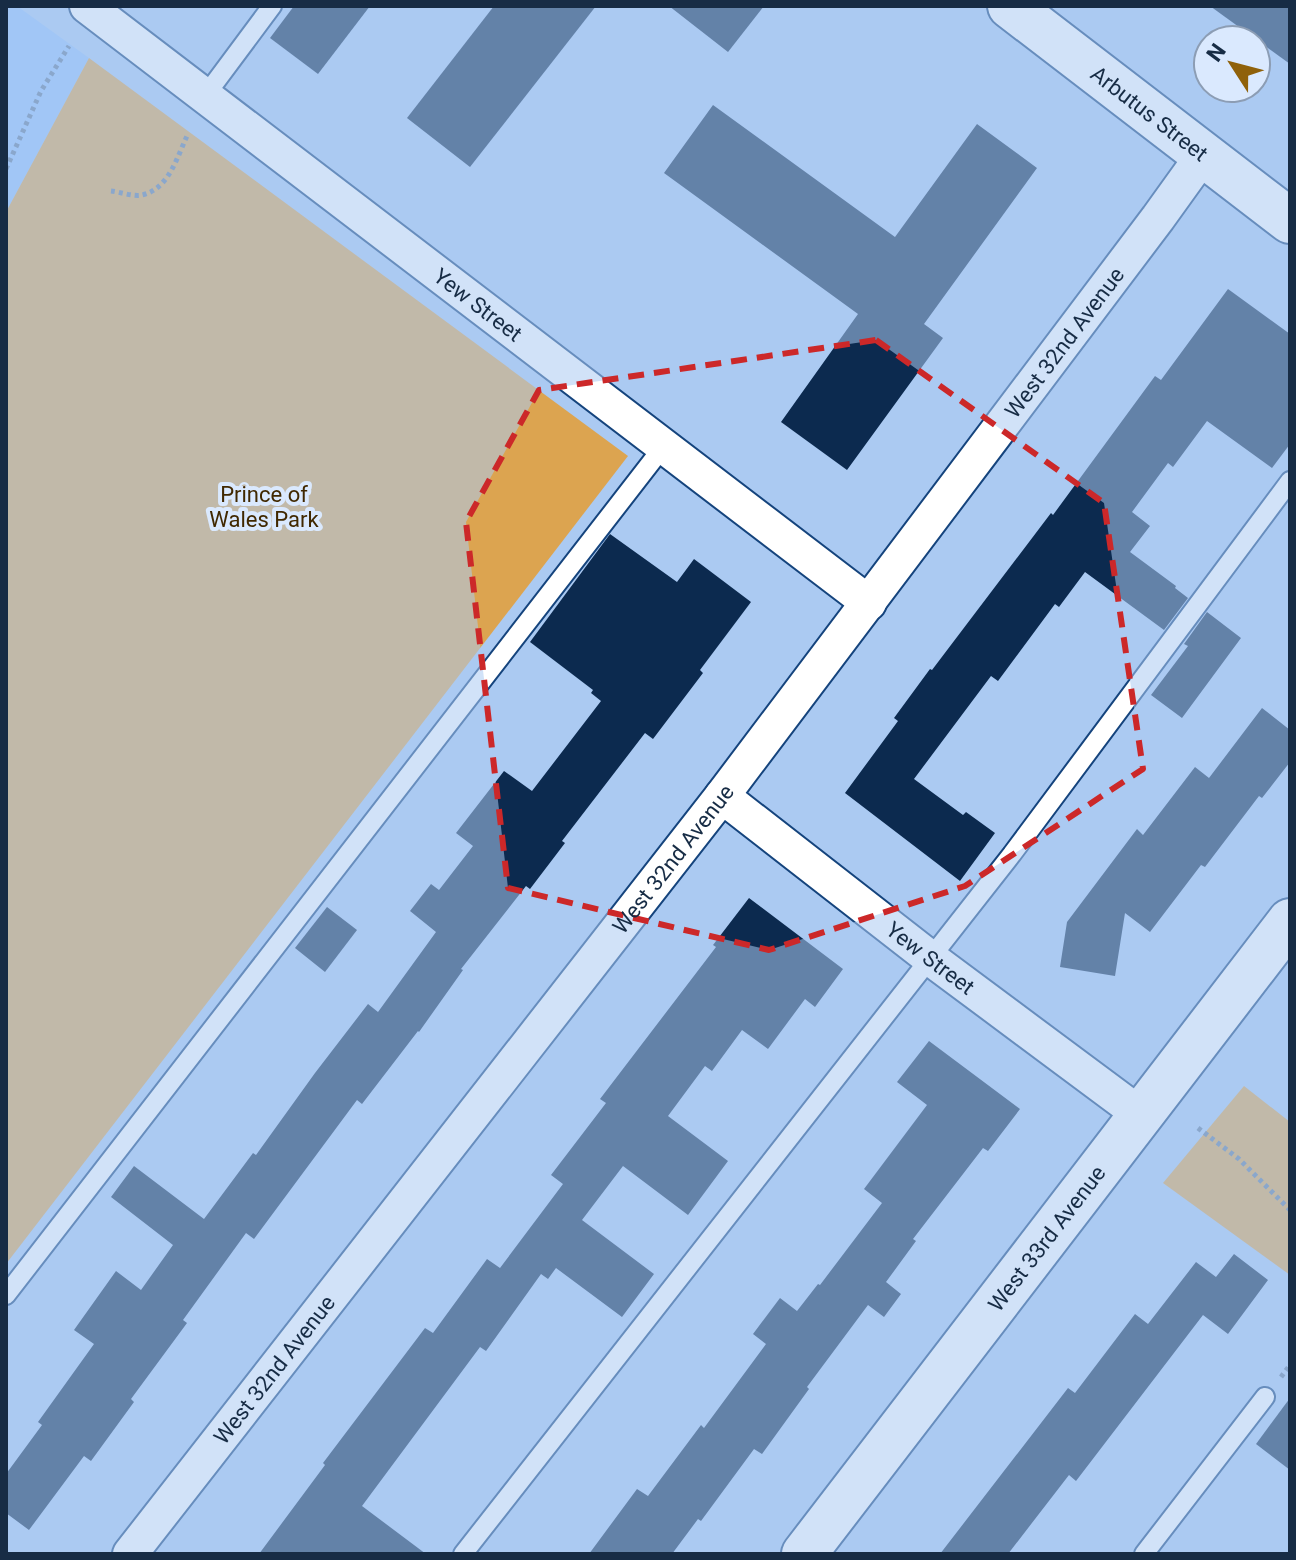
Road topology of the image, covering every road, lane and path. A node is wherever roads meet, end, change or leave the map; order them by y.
1 (87, 6) edge
2 (272, 6) edge
3 (1010, 6) edge
4 (69, 46) dead end
5 (205, 96) junction
6 (187, 136) dead end
7 (1204, 154) junction
8 (6, 169) edge
9 (111, 191) dead end
10 (1290, 221) edge
11 (663, 447) junction
12 (1290, 481) edge
13 (869, 603) junction
14 (722, 796) junction
15 (1290, 921) edge
16 (930, 958) junction
17 (1141, 1115) junction
18 (1198, 1128) dead end
19 (1290, 1210) edge
20 (6, 1295) edge
21 (1265, 1397) dead end
22 (130, 1554) edge
23 (463, 1554) edge
24 (804, 1554) edge
25 (1144, 1554) edge

1 - 5 street, Yew Street
2 - 5 lane
3 - 7 street, Arbutus Street
4 - 8 path
5 - 11 street, Yew Street
6 - 9 path
7 - 10 street, Arbutus Street
7 - 13 street, West 32nd Avenue
11 - 13 street, Yew Street
11 - 20 lane
12 - 16 lane
13 - 14 street, West 32nd Avenue
14 - 16 street, Yew Street
14 - 22 street, West 32nd Avenue
15 - 17 street, West 33rd Avenue
16 - 17 street, Yew Street
16 - 23 lane
17 - 24 street, West 33rd Avenue
18 - 19 path
21 - 25 lane

